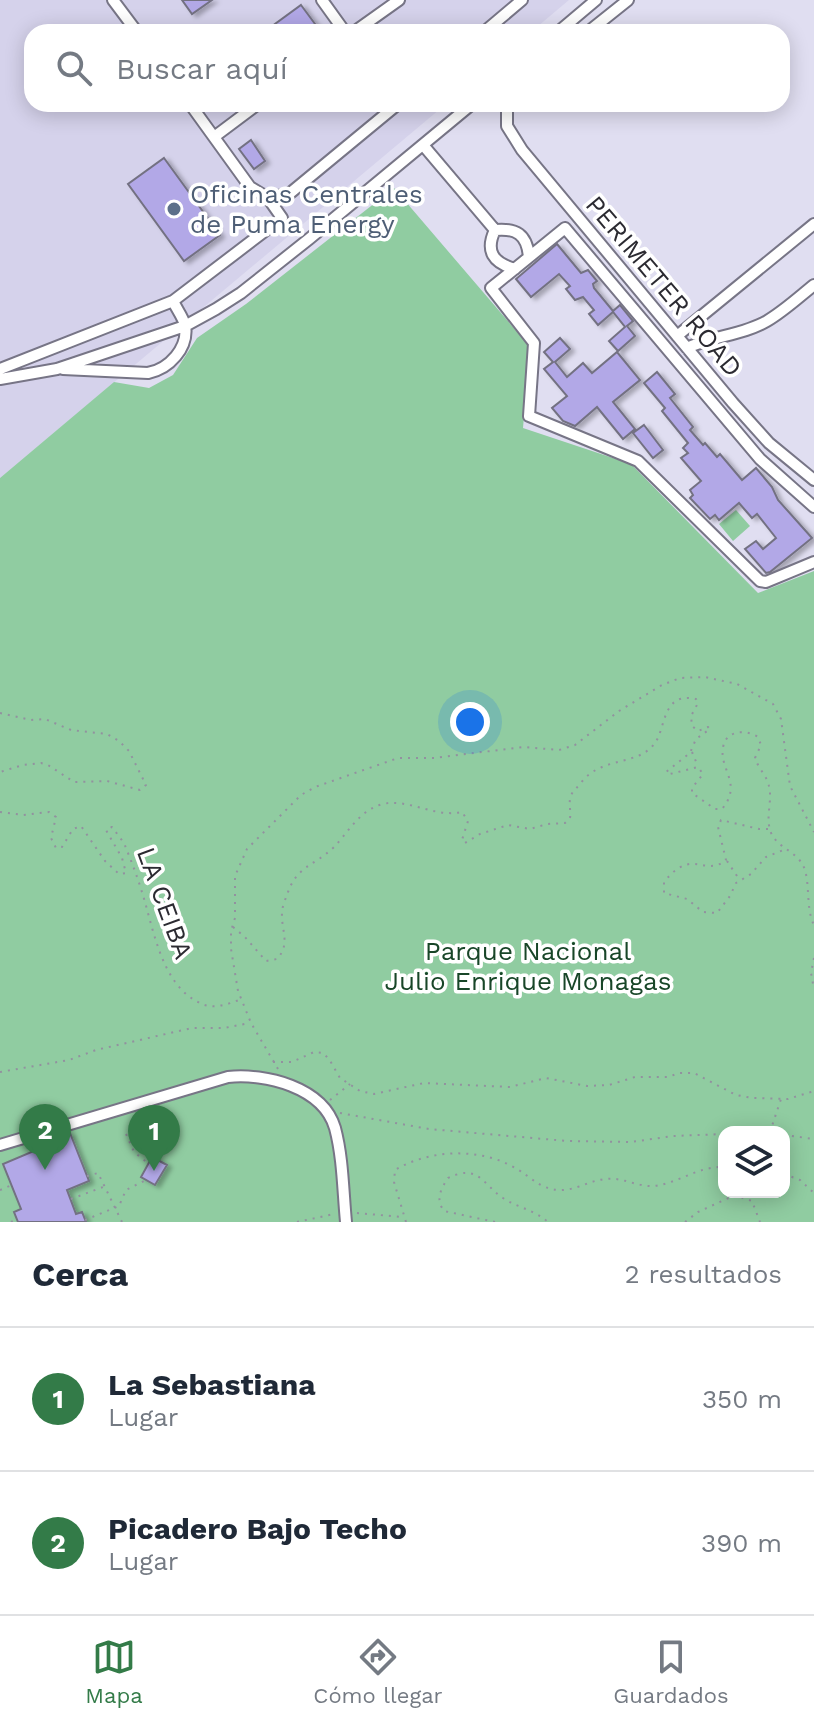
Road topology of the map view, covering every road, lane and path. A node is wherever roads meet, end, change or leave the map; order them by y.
1 (113, 0) edge
2 (322, 0) edge
3 (399, 0) edge
4 (522, 0) edge
5 (596, 0) edge
6 (628, 0) edge
7 (131, 24) edge
8 (339, 24) edge
9 (365, 24) edge
10 (494, 24) edge
11 (568, 24) edge
12 (598, 24) edge
13 (196, 112) edge
14 (247, 112) edge
15 (388, 112) edge
16 (462, 112) edge
17 (507, 112) edge
18 (214, 137) junction
19 (423, 145) junction
20 (268, 198) junction
21 (814, 224) edge
22 (495, 230) junction
23 (529, 257) junction
24 (515, 269) junction
25 (814, 285) edge
26 (173, 301) junction
27 (185, 326) junction
28 (677, 336) junction
29 (687, 348) junction
30 (0, 369) edge
31 (57, 369) junction
32 (0, 379) edge
33 (814, 480) edge
34 (814, 507) edge
35 (814, 562) edge
36 (0, 713) edge
37 (692, 750) junction
38 (698, 767) junction
39 (0, 772) edge
40 (0, 812) edge
41 (769, 828) junction
42 (814, 832) edge
43 (787, 848) junction
44 (726, 860) junction
45 (739, 879) junction
46 (814, 884) edge
47 (808, 886) junction
48 (814, 925) edge
49 (233, 927) junction
50 (814, 958) edge
51 (814, 989) edge
52 (240, 999) junction
53 (251, 1023) junction
54 (273, 1062) junction
55 (0, 1072) edge
56 (350, 1083) junction
57 (286, 1084) junction
58 (814, 1091) edge
59 (781, 1098) junction
60 (323, 1109) junction
61 (772, 1126) edge
62 (126, 1134) dead end
63 (718, 1134) edge
64 (790, 1136) edge
65 (814, 1139) edge
66 (0, 1145) edge
67 (149, 1164) dead end
68 (718, 1167) edge
69 (87, 1176) dead end
70 (790, 1176) edge
71 (146, 1180) dead end
72 (12, 1185) dead end
73 (105, 1186) junction
74 (0, 1190) edge
75 (814, 1193) edge
76 (71, 1199) dead end
77 (115, 1208) junction
78 (346, 1217) edge
79 (17, 1219) dead end
80 (85, 1220) edge
81 (405, 1220) edge
82 (11, 1222) edge
83 (122, 1222) edge
84 (297, 1222) edge
85 (495, 1222) edge
86 (548, 1222) edge
87 (685, 1222) edge
88 (760, 1222) edge

1 - 7 street
2 - 8 street
3 - 9 street
4 - 10 street
5 - 11 street
6 - 12 street
13 - 18 street
14 - 18 street
15 - 20 street
16 - 19 street
17 - 28 street, PERIMETER ROAD
18 - 20 street
19 - 22 street
19 - 27 street
20 - 26 street
21 - 28 street
22 - 23 street
22 - 24 street
23 - 24 street
23 - 34 street
24 - 35 street
25 - 29 street
26 - 27 street
26 - 30 street
27 - 31 street
27 - 31 street
28 - 29 street, PERIMETER ROAD
29 - 33 street, PERIMETER ROAD
31 - 32 street
36 - 39 path
37 - 38 path
37 - 38 path
37 - 49 path
38 - 41 path
40 - 52 path, LA CEIBA
41 - 43 path
41 - 44 path
42 - 49 path
43 - 45 path
43 - 47 path
44 - 45 path
44 - 45 path
46 - 47 path
47 - 48 path
49 - 52 path
50 - 51 path
52 - 53 path
53 - 54 path
53 - 55 path
54 - 56 path
54 - 57 path
56 - 59 path
56 - 60 path
57 - 60 street
57 - 66 street
58 - 59 path
59 - 61 path
60 - 63 path
60 - 78 street
62 - 67 path
64 - 65 path
68 - 81 path
69 - 73 path
70 - 75 path
71 - 77 path
72 - 74 path
73 - 76 path
73 - 77 path
77 - 80 path
77 - 83 path
78 - 81 path
78 - 84 path
79 - 82 path
85 - 86 path
87 - 88 path

